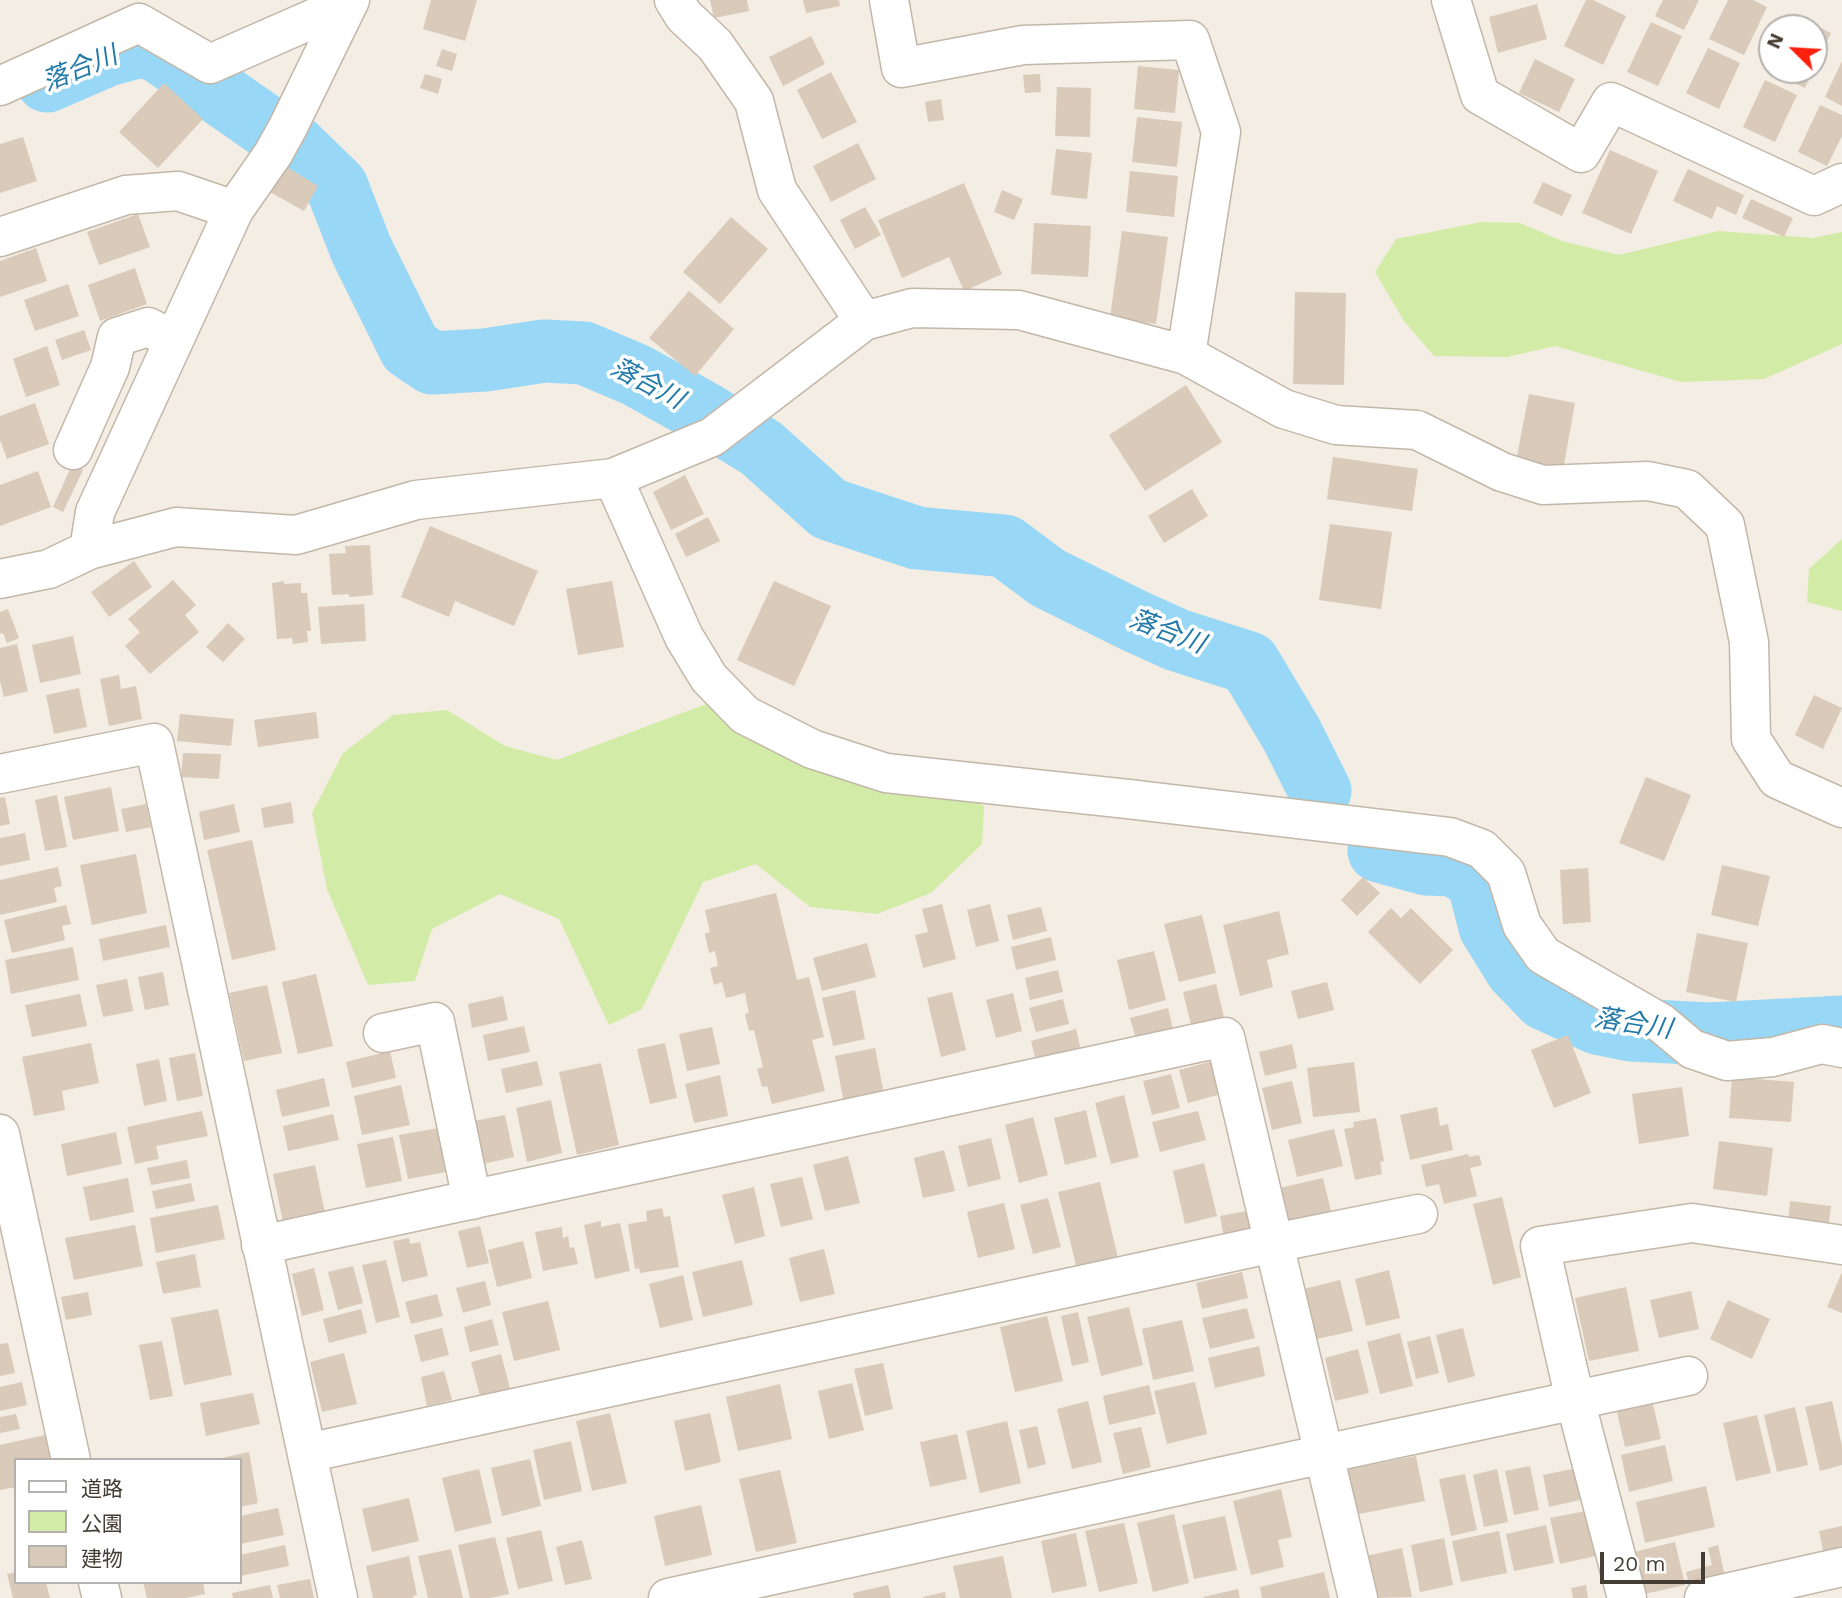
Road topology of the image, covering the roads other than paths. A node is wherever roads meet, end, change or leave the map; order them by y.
1 (674, 0) edge
2 (889, 0) edge
3 (1451, 0) edge
4 (346, 7) edge
5 (136, 12) edge
6 (0, 86) edge
7 (1842, 183) edge
8 (234, 210) junction
9 (0, 237) edge
10 (864, 321) junction
11 (174, 340) junction
12 (1186, 355) junction
13 (73, 450) dead end
14 (613, 478) junction
15 (89, 550) junction
16 (0, 579) edge
17 (0, 774) edge
18 (1842, 808) edge
19 (383, 1033) dead end
20 (1842, 1048) edge
21 (0, 1134) edge
22 (472, 1200) junction
23 (1418, 1214) dead end
24 (1274, 1243) junction
25 (261, 1245) junction
26 (1842, 1245) edge
27 (1688, 1376) dead end
28 (1575, 1400) junction
29 (307, 1453) junction
30 (1324, 1454) junction
31 (71, 1458) edge
32 (1842, 1567) edge
33 (338, 1598) edge
34 (667, 1598) edge
35 (1357, 1598) edge
36 (1627, 1598) edge
37 (1704, 1598) edge

1 - 10 street
2 - 12 street
3 - 7 street
4 - 5 street
4 - 8 street
5 - 6 street
8 - 9 street
8 - 11 street
10 - 12 street
10 - 14 street
11 - 13 street
11 - 15 street
12 - 18 street
14 - 15 street
14 - 20 street
15 - 16 street
17 - 25 street
19 - 22 street
21 - 31 street
22 - 24 street
22 - 25 street
23 - 24 street
24 - 29 street
24 - 30 street
25 - 29 street
26 - 28 street
27 - 28 street
28 - 30 street
28 - 36 street
29 - 33 street
30 - 34 street
30 - 35 street
32 - 37 street

